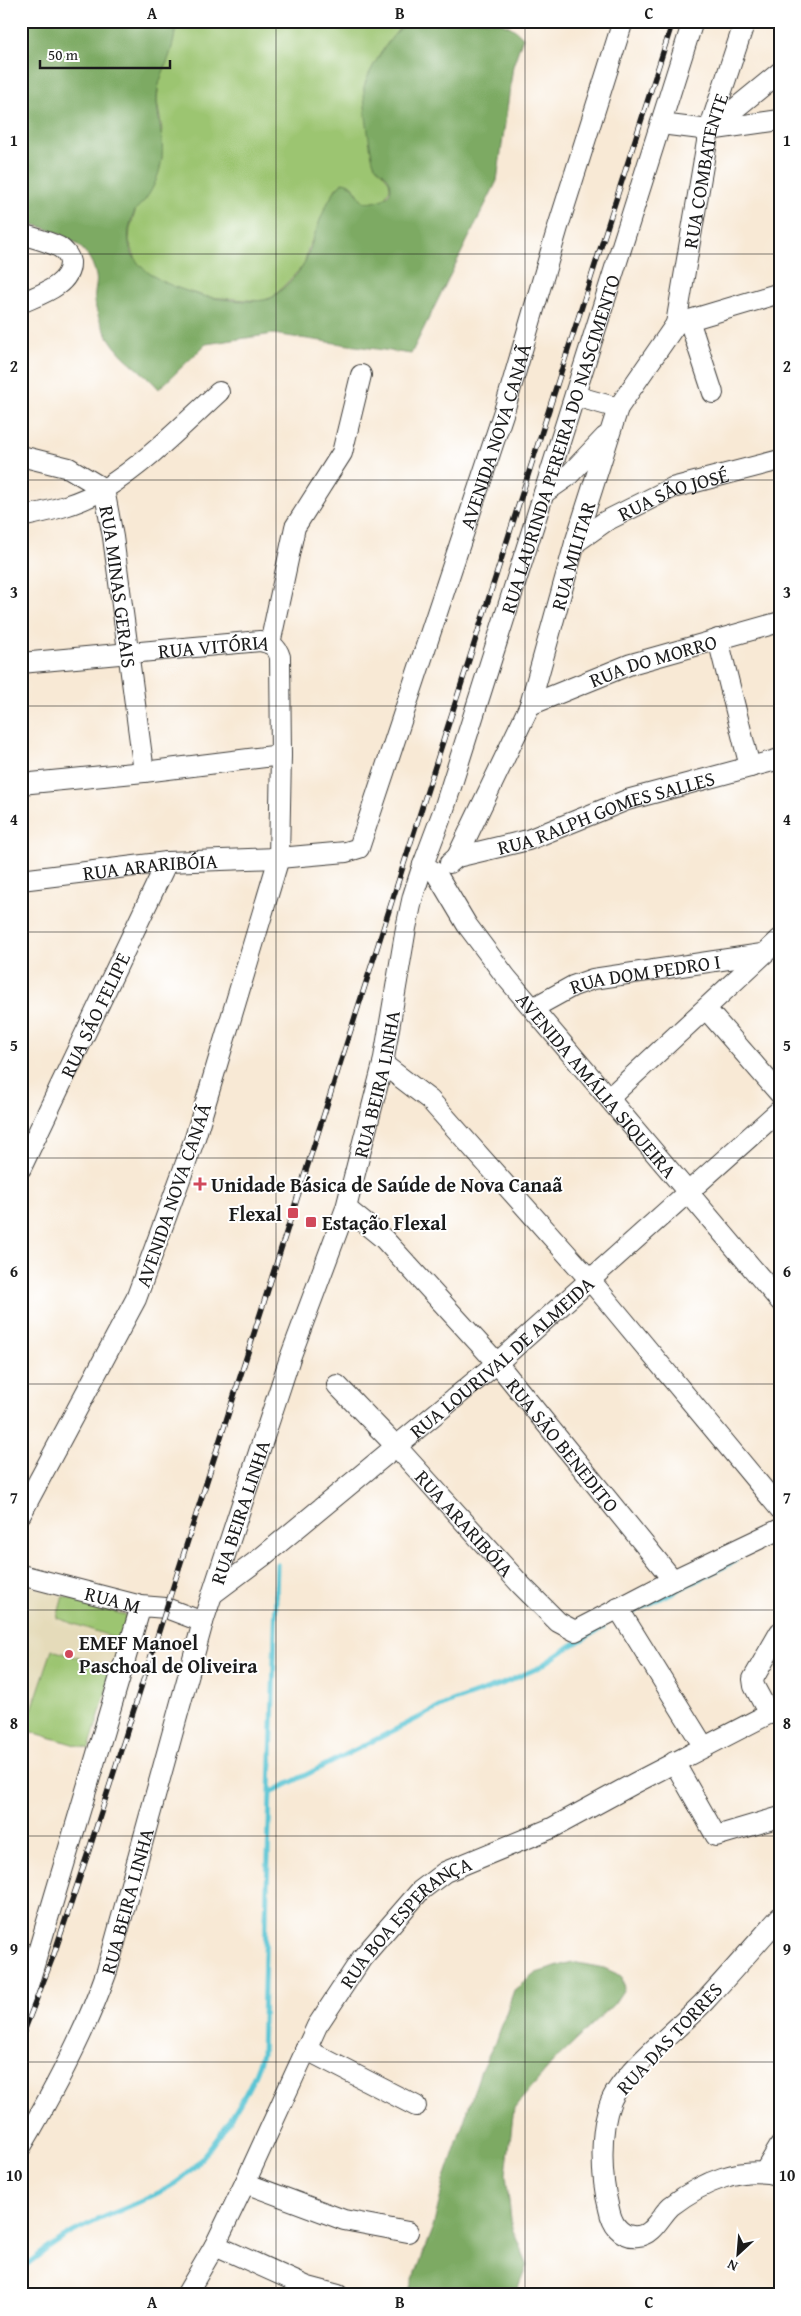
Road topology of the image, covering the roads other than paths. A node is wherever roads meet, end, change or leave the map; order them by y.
1 (623, 21) edge
2 (693, 21) edge
3 (745, 21) edge
4 (780, 72) edge
5 (780, 120) edge
6 (661, 124) junction
7 (708, 130) junction
8 (21, 234) edge
9 (780, 293) edge
10 (21, 303) edge
11 (682, 322) junction
12 (361, 375) dead end
13 (219, 392) dead end
14 (713, 393) dead end
15 (575, 396) junction
16 (618, 408) junction
17 (612, 428) junction
18 (21, 456) edge
19 (780, 460) edge
20 (104, 489) junction
21 (544, 493) junction
22 (21, 517) edge
23 (575, 543) junction
24 (780, 622) edge
25 (718, 639) junction
26 (275, 650) junction
27 (128, 653) junction
28 (21, 663) edge
29 (530, 706) junction
30 (281, 755) junction
31 (780, 759) edge
32 (750, 767) junction
33 (144, 772) junction
34 (21, 784) edge
35 (360, 848) joint
36 (457, 857) junction
37 (279, 858) junction
38 (168, 862) junction
39 (429, 869) junction
40 (21, 880) edge
41 (780, 939) edge
42 (762, 954) junction
43 (534, 1008) junction
44 (706, 1009) junction
45 (383, 1064) junction
46 (780, 1094) edge
47 (610, 1098) junction
48 (780, 1110) edge
49 (21, 1168) edge
50 (689, 1192) junction
51 (346, 1208) junction
52 (590, 1280) junction
53 (780, 1301) edge
54 (497, 1363) junction
55 (337, 1385) dead end
56 (395, 1445) junction
57 (780, 1509) edge
58 (21, 1514) edge
59 (780, 1529) edge
60 (21, 1574) edge
61 (674, 1580) junction
62 (214, 1593) junction
63 (141, 1606) junction
64 (618, 1608) junction
65 (203, 1622) junction
66 (780, 1632) edge
67 (774, 1711) edge
68 (704, 1747) junction
69 (674, 1762) junction
70 (780, 1817) edge
71 (780, 1917) edge
72 (21, 2009) edge
73 (305, 2050) junction
74 (416, 2106) dead end
75 (780, 2146) edge
76 (21, 2147) edge
77 (772, 2174) edge
78 (245, 2183) junction
79 (408, 2232) dead end
80 (215, 2245) junction
81 (188, 2294) edge
82 (338, 2295) edge

1 - 35 street, AVENIDA NOVA CANAÃ
2 - 6 street, RUA LAURINDA PEREIRA DO NASCIMENTO
3 - 7 street, RUA COMBATENTE
4 - 7 street
5 - 7 street
6 - 7 street
6 - 15 street, RUA LAURINDA PEREIRA DO NASCIMENTO
7 - 11 street, RUA COMBATENTE
8 - 10 street
9 - 11 street
11 - 14 street
11 - 16 street, RUA MILITAR
12 - 26 street, AVENIDA NOVA CANAÃ
13 - 20 street
15 - 16 street
15 - 21 street, RUA LAURINDA PEREIRA DO NASCIMENTO
16 - 17 street, RUA MILITAR
17 - 21 street
17 - 23 street, RUA MILITAR
18 - 20 street, RUA MINAS GERAIS
19 - 23 street, RUA SÃO JOSÉ
20 - 22 street
20 - 27 street, RUA MINAS GERAIS
21 - 39 street, RUA LAURINDA PEREIRA DO NASCIMENTO
23 - 29 street, RUA MILITAR
24 - 25 street, RUA DO MORRO
25 - 29 street, RUA DO MORRO
25 - 32 street
26 - 27 street, RUA VITÓRIA
26 - 30 street, AVENIDA NOVA CANAÃ
27 - 28 street, RUA VITÓRIA
27 - 33 street, RUA MINAS GERAIS
29 - 36 street, RUA MILITAR
30 - 33 street
30 - 37 street, AVENIDA NOVA CANAÃ
31 - 32 street, RUA RALPH GOMES SALLES
32 - 36 street, RUA RALPH GOMES SALLES
33 - 34 street
35 - 37 street, RUA ARARIBÓIA
36 - 39 street, RUA RALPH GOMES SALLES
37 - 38 street, RUA ARARIBÓIA
37 - 58 street, AVENIDA NOVA CANAÃ
38 - 40 street, RUA ARARIBÓIA
38 - 49 street, RUA SÃO FELIPE
39 - 43 street, AVENIDA AMÁLIA SIQUEIRA
39 - 45 street, RUA BEIRA LINHA
41 - 42 street
42 - 43 street, RUA DOM PEDRO I
42 - 44 street
43 - 47 street, AVENIDA AMÁLIA SIQUEIRA
44 - 46 street
44 - 47 street
45 - 51 street, RUA BEIRA LINHA
45 - 52 street
47 - 50 street, AVENIDA AMÁLIA SIQUEIRA
48 - 50 street, RUA LOURIVAL DE ALMEIDA
50 - 52 street, RUA LOURIVAL DE ALMEIDA
50 - 53 street, AVENIDA AMÁLIA SIQUEIRA
51 - 54 street, RUA SÃO BENEDITO
51 - 62 street, RUA BEIRA LINHA
52 - 54 street, RUA LOURIVAL DE ALMEIDA
52 - 57 street
54 - 56 street, RUA LOURIVAL DE ALMEIDA
54 - 61 street, RUA SÃO BENEDITO
55 - 56 street, RUA ARARIBÓIA
56 - 62 street, RUA LOURIVAL DE ALMEIDA
56 - 64 street, RUA ARARIBÓIA
59 - 61 street
60 - 63 street, RUA M
61 - 64 street
62 - 65 street, RUA BEIRA LINHA
63 - 65 street, RUA M
63 - 72 street
64 - 68 street
65 - 76 street, RUA BEIRA LINHA
66 - 67 street
67 - 68 street, RUA BOA ESPERANÇA
68 - 69 street, RUA BOA ESPERANÇA
69 - 70 street
69 - 73 street, RUA BOA ESPERANÇA
71 - 77 street, RUA DAS TORRES
73 - 74 street
73 - 78 street, RUA BOA ESPERANÇA
75 - 77 street
78 - 79 street
78 - 80 street, RUA BOA ESPERANÇA
80 - 81 street, RUA BOA ESPERANÇA
80 - 82 street

